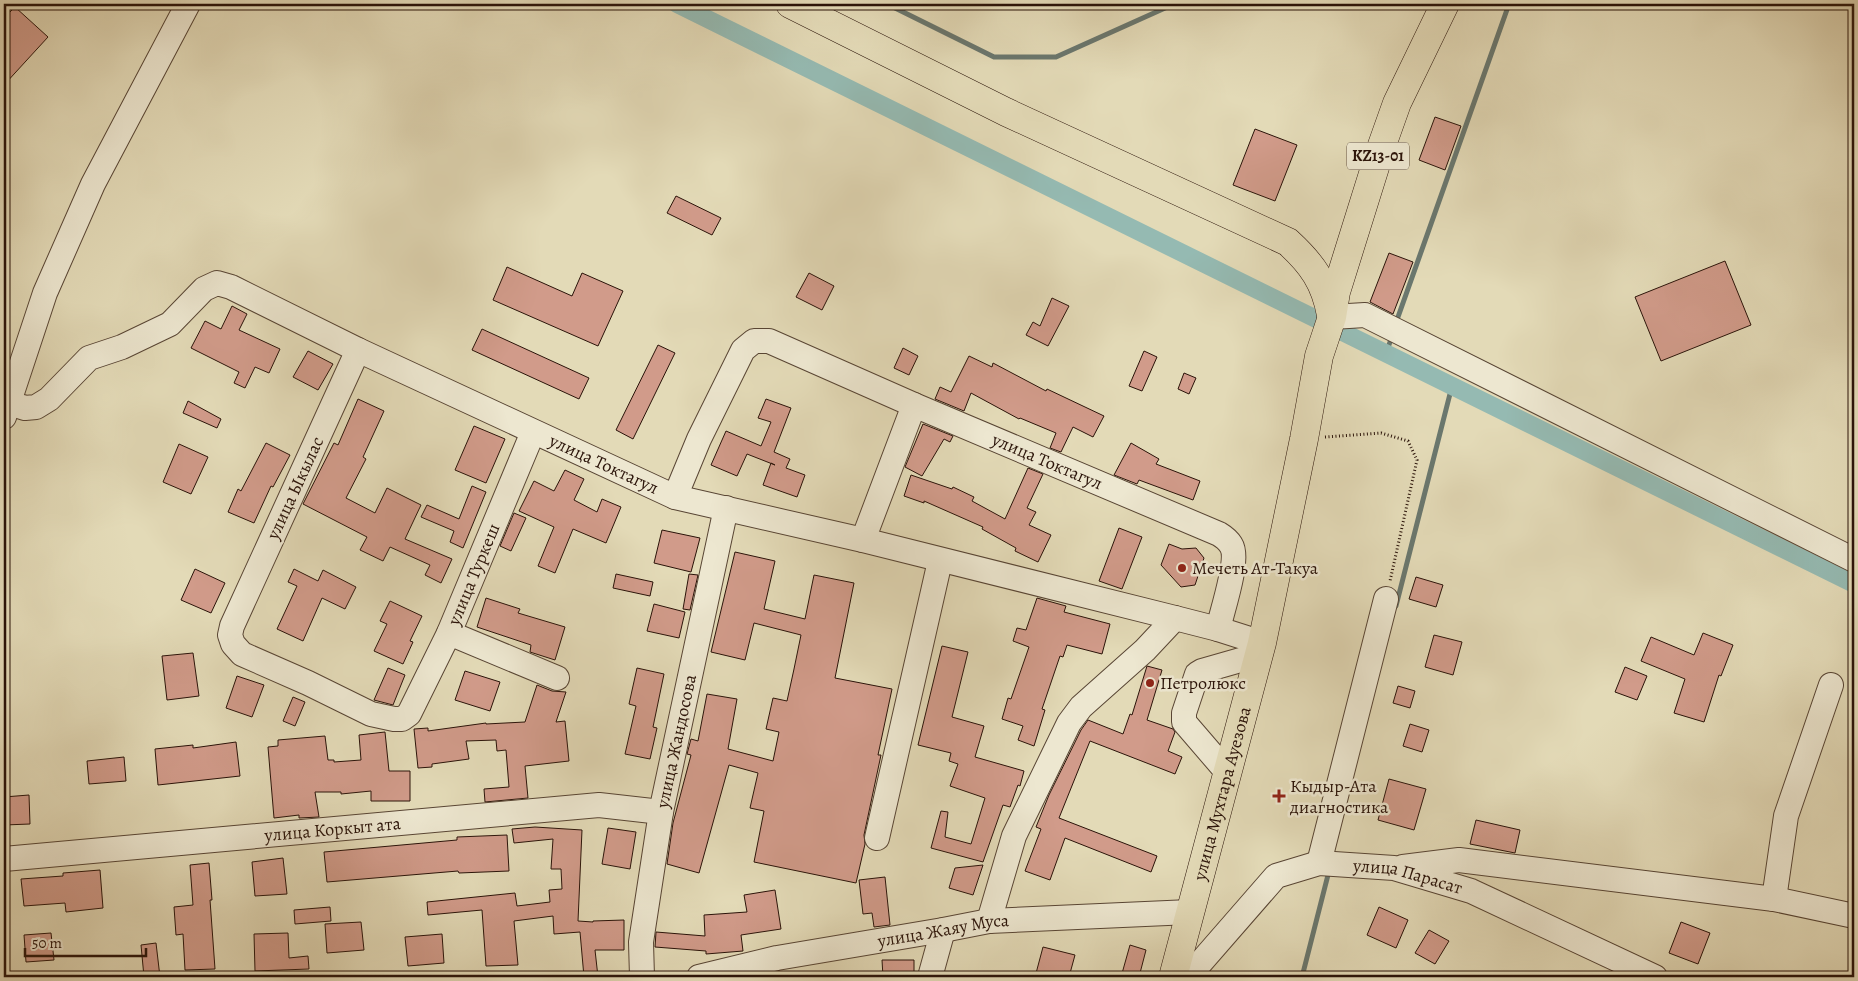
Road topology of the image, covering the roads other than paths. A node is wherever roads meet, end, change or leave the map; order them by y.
1 (188, 4) edge
2 (790, 4) edge
3 (1446, 4) edge
4 (1332, 317) junction
5 (358, 350) junction
6 (914, 405) junction
7 (6, 410) edge
8 (533, 432) junction
9 (675, 497) junction
10 (726, 508) junction
11 (863, 540) junction
12 (1854, 560) edge
13 (940, 561) junction
14 (1386, 599) road end
15 (1175, 618) junction
16 (1218, 629) junction
17 (449, 633) junction
18 (1260, 649) junction
19 (557, 678) dead end
20 (1831, 685) dead end
21 (409, 714) joint
22 (1227, 772) junction
23 (661, 812) junction
24 (877, 838) dead end
25 (4, 859) edge
26 (1327, 864) junction
27 (1497, 865) junction
28 (1394, 868) junction
29 (1487, 898) junction
30 (1774, 900) junction
31 (1190, 912) junction
32 (1854, 916) edge
33 (988, 921) junction
34 (943, 930) junction
35 (642, 977) edge
36 (699, 977) edge
37 (930, 977) edge
38 (1173, 977) edge
39 (1188, 977) edge
40 (1655, 977) edge

1 - 7 street
2 - 4 main road
3 - 4 main road, KZ13-01
4 - 12 street
4 - 18 main road, улица Мухтара Ауезова / KZ13-01
5 - 7 street, улица Токтагул
5 - 8 street, улица Токтагул
5 - 21 street, улица Ыкылас
6 - 9 street, улица Токтагул
6 - 11 street
6 - 16 street, улица Токтагул
8 - 9 street, улица Токтагул
8 - 17 street, улица Туркеш
9 - 10 street, улица Токтагул
10 - 11 street, улица Токтагул
10 - 23 street, улица Жандосова
11 - 13 street, улица Токтагул
13 - 15 street, улица Токтагул
13 - 24 street
14 - 26 street
15 - 16 street, улица Токтагул
15 - 33 street
16 - 18 street, улица Токтагул
17 - 19 street
17 - 21 street, улица Туркеш
18 - 22 main road, улица Мухтара Ауезова / KZ13-01
18 - 22 street
20 - 30 street
22 - 31 main road, улица Мухтара Ауезова / KZ13-01
23 - 25 street, улица Коркыт ата
23 - 35 street, улица Жандосова
26 - 28 street, улица Парасат
26 - 39 street, улица Парасат
27 - 28 street
27 - 29 street
27 - 30 street
28 - 29 street, улица Парасат
29 - 40 street, улица Парасат
30 - 32 street
31 - 33 street, улица Жаяу Муса
31 - 38 main road, улица Мухтара Ауезова / KZ13-01
33 - 34 street, улица Жаяу Муса
34 - 36 street, улица Жаяу Муса
34 - 37 street

